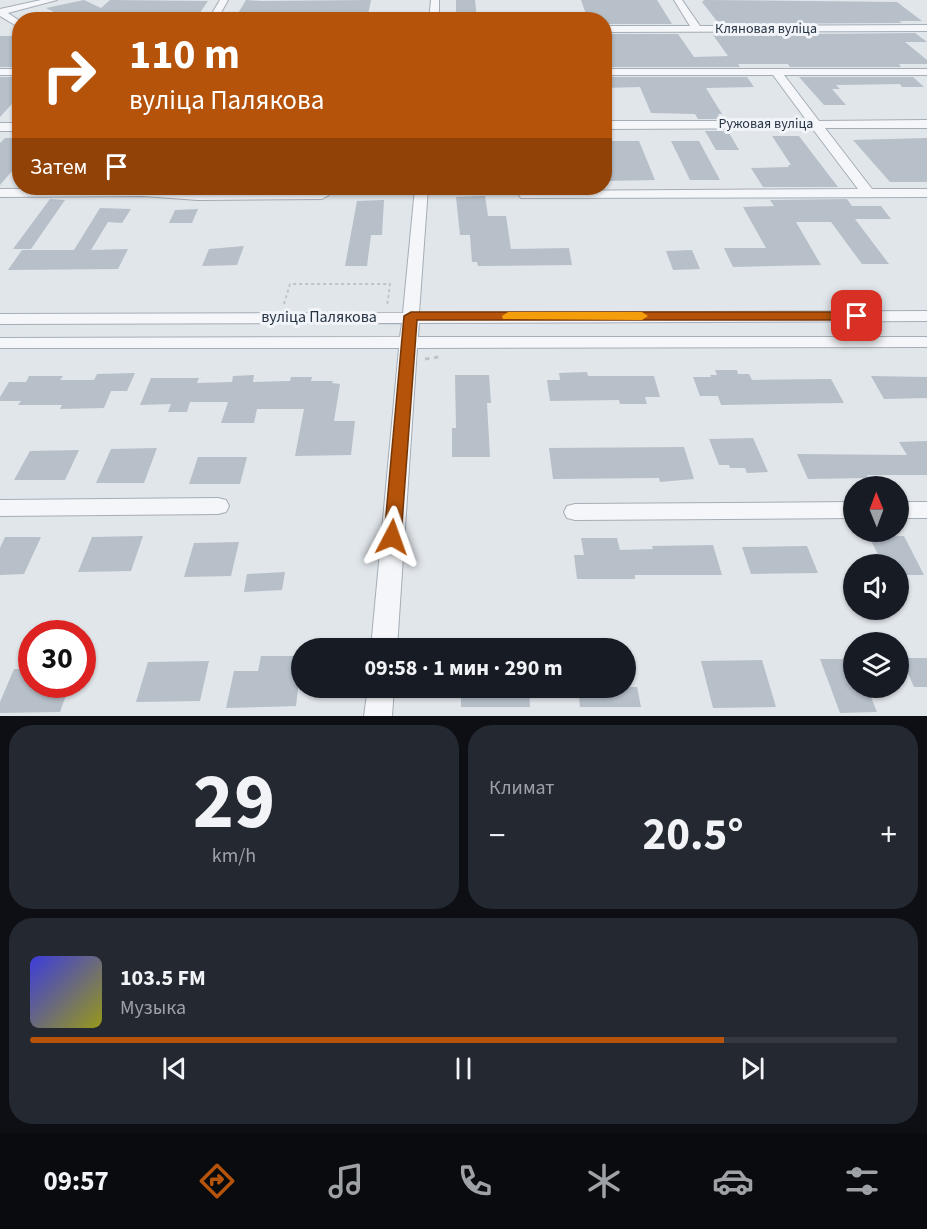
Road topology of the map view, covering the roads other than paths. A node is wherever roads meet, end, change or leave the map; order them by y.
1 (53, 0) edge
2 (678, 0) edge
3 (0, 12) edge
4 (927, 28) edge
5 (612, 29) edge
6 (697, 29) junction
7 (612, 72) edge
8 (776, 72) junction
9 (927, 72) edge
10 (817, 124) junction
11 (927, 124) edge
12 (612, 125) edge
13 (927, 193) edge
14 (868, 194) junction
15 (184, 195) edge
16 (322, 195) dead end
17 (420, 195) edge
18 (612, 195) edge
19 (927, 315) edge
20 (411, 316) junction
21 (0, 319) edge
22 (927, 342) edge
23 (408, 343) junction
24 (0, 344) edge
25 (218, 506) dead end
26 (0, 508) edge
27 (843, 510) edge
28 (909, 510) edge
29 (927, 510) edge
30 (575, 512) dead end
31 (385, 638) edge
32 (380, 698) edge
33 (378, 716) edge

1 - 3 street
2 - 6 street
4 - 6 street, Кляновая вуліца
5 - 6 street, Кляновая вуліца
7 - 8 street
8 - 9 street
8 - 10 street
10 - 11 street, Ружовая вуліца
10 - 12 street, Ружовая вуліца
10 - 14 street
13 - 14 street
14 - 18 street
15 - 16 street
17 - 20 street
19 - 20 street, вуліца Палякова
20 - 21 street, вуліца Палякова
20 - 23 street
22 - 23 street
23 - 24 street
23 - 31 street
25 - 26 street
27 - 30 street
28 - 29 street
32 - 33 street

